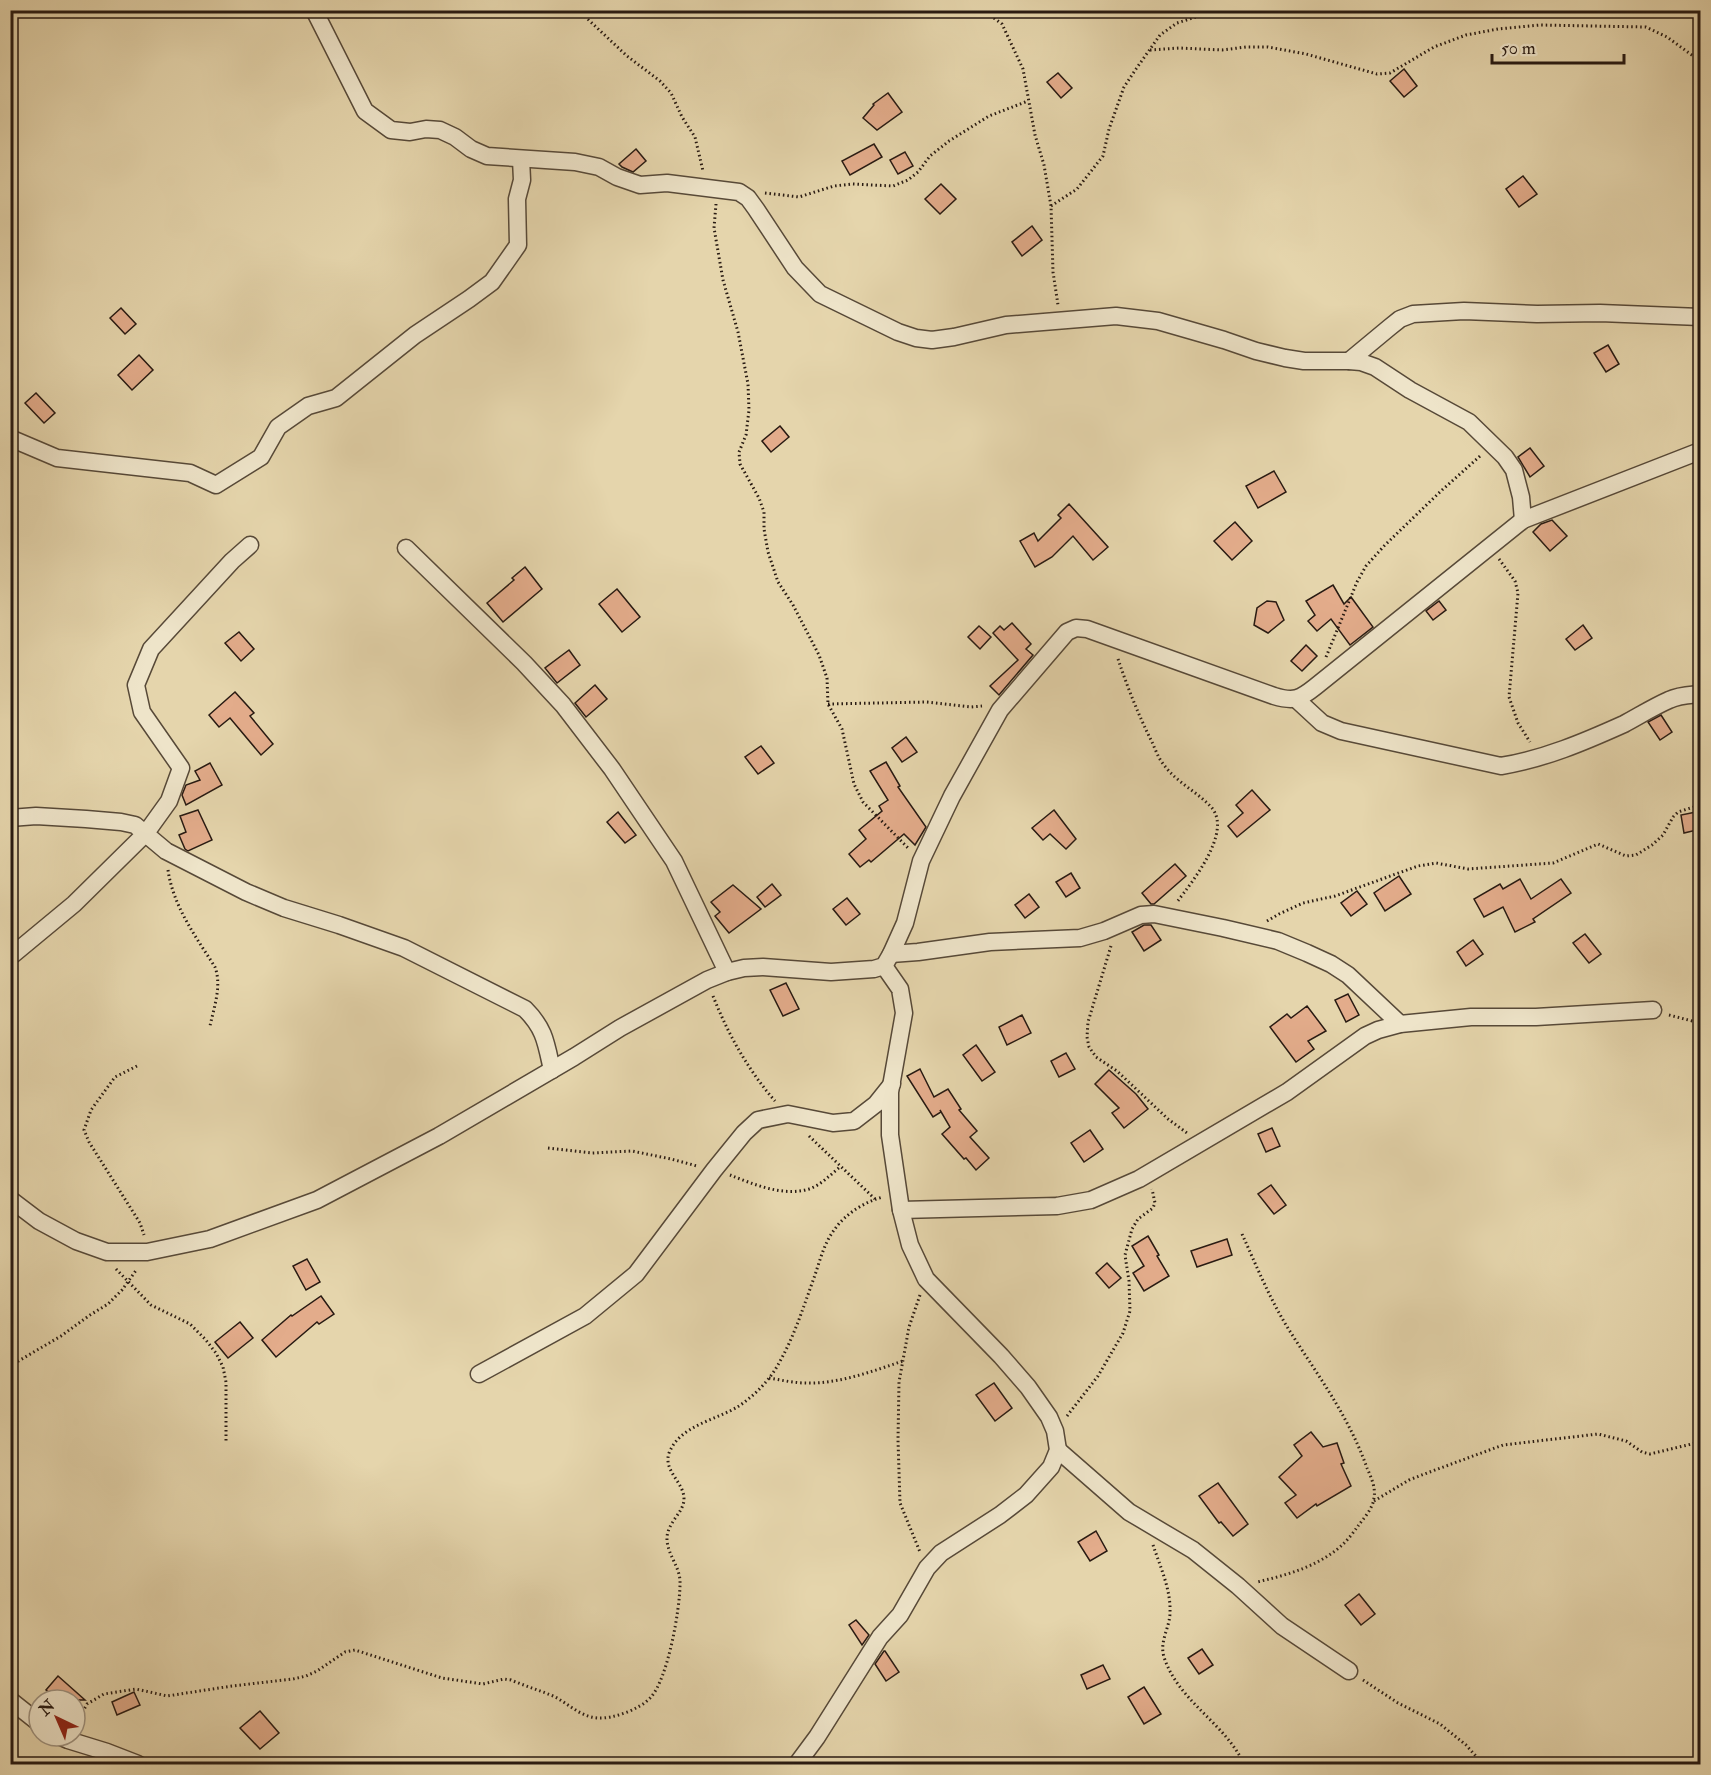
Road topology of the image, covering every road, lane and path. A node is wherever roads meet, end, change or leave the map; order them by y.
1 (314, 10) edge
2 (578, 10) edge
3 (983, 10) edge
4 (1207, 10) edge
5 (1150, 50) junction
6 (1701, 60) edge
7 (1028, 101) junction
8 (521, 159) junction
9 (713, 187) junction
10 (739, 192) junction
11 (1051, 206) junction
12 (1701, 317) edge
13 (1060, 322) junction
14 (1349, 360) junction
15 (10, 438) edge
16 (1493, 444) junction
17 (1701, 451) edge
18 (1523, 520) junction
19 (250, 545) dead end
20 (1490, 547) junction
21 (406, 548) dead end
22 (1113, 638) junction
23 (1325, 659) dead end
24 (1701, 694) edge
25 (1296, 699) junction
26 (828, 704) junction
27 (1005, 704) junction
28 (1542, 757) junction
29 (1701, 805) edge
30 (10, 818) edge
31 (146, 833) junction
32 (166, 851) junction
33 (921, 861) junction
34 (1167, 916) junction
35 (1118, 925) junction
36 (1248, 934) junction
37 (10, 957) edge
38 (888, 960) junction
39 (726, 972) junction
40 (1653, 1010) joint
41 (1701, 1023) edge
42 (1400, 1024) junction
43 (210, 1026) dead end
44 (137, 1066) dead end
45 (552, 1070) junction
46 (892, 1083) junction
47 (1202, 1142) junction
48 (1149, 1173) junction
49 (10, 1199) edge
50 (900, 1202) junction
51 (1242, 1234) dead end
52 (92, 1246) junction
53 (147, 1252) junction
54 (926, 1279) junction
55 (128, 1281) junction
56 (903, 1361) junction
57 (10, 1366) edge
58 (479, 1374) dead end
59 (769, 1378) junction
60 (1055, 1431) junction
61 (226, 1442) dead end
62 (1701, 1442) edge
63 (1058, 1450) junction
64 (1374, 1501) junction
65 (1147, 1524) junction
66 (927, 1568) junction
67 (1238, 1586) junction
68 (1349, 1671) joint
69 (10, 1700) edge
70 (87, 1704) edge
71 (27, 1713) edge
72 (87, 1746) edge
73 (138, 1764) edge
74 (797, 1764) edge
75 (1244, 1764) edge
76 (1483, 1764) edge

1 - 8 street
2 - 9 path
3 - 7 path
4 - 5 path
5 - 6 path
5 - 11 path
7 - 10 path
7 - 11 path
8 - 9 street
8 - 15 street
9 - 10 street
9 - 26 path
10 - 13 street
11 - 13 path
12 - 14 street
13 - 14 street
14 - 16 street
16 - 18 street
16 - 23 path
17 - 18 street
18 - 20 street
19 - 31 street
20 - 25 street
20 - 28 path
21 - 39 street
22 - 25 street
22 - 27 street
22 - 34 path
24 - 28 street
25 - 28 street
26 - 27 path
26 - 33 path
27 - 33 street
29 - 36 path
30 - 31 street
31 - 32 street
31 - 37 street
32 - 43 path
32 - 45 street
33 - 38 street
34 - 35 street
34 - 36 street
35 - 38 street
35 - 47 path
36 - 42 street
38 - 39 street
38 - 46 street
39 - 45 street
40 - 41 path
40 - 42 street
42 - 47 street
44 - 53 path
45 - 53 street
46 - 50 street
46 - 58 street
47 - 48 street
48 - 50 street
48 - 60 path
49 - 52 street
50 - 54 street
50 - 59 path
51 - 64 path
52 - 53 street
52 - 55 path
53 - 55 path
54 - 56 path
54 - 60 street
55 - 57 path
55 - 61 path
56 - 59 path
56 - 66 path
59 - 70 path
60 - 63 street
62 - 64 path
63 - 65 street
63 - 66 street
64 - 67 path
65 - 67 street
65 - 75 path
66 - 74 street
67 - 68 street
68 - 76 path
69 - 71 street
72 - 73 street

